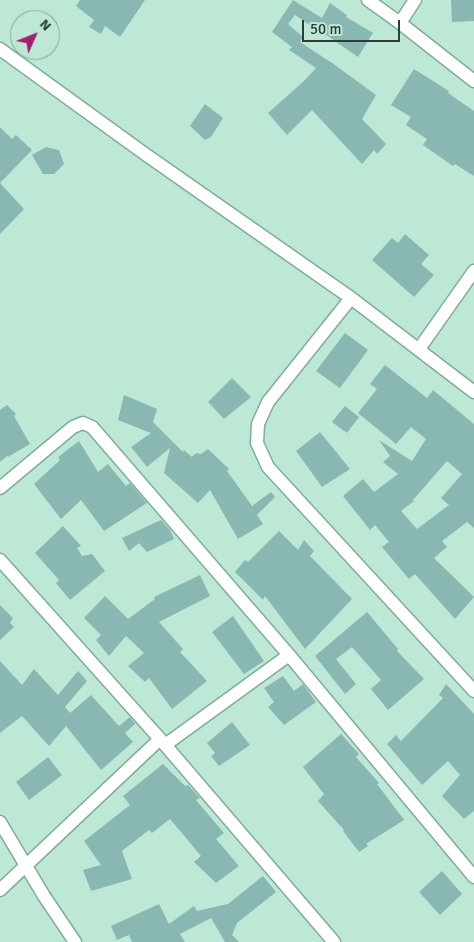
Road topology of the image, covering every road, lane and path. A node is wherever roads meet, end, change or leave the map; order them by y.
1 (368, 0) edge
2 (415, 0) edge
3 (400, 23) junction
4 (0, 49) edge
5 (474, 81) edge
6 (474, 271) edge
7 (351, 298) junction
8 (419, 349) junction
9 (474, 392) edge
10 (0, 488) edge
11 (0, 560) edge
12 (289, 655) junction
13 (474, 691) edge
14 (163, 742) junction
15 (0, 822) edge
16 (25, 865) junction
17 (474, 876) edge
18 (0, 890) edge
19 (75, 942) edge
20 (334, 942) edge

1 - 3 street
2 - 3 street
3 - 5 street
4 - 7 street
6 - 8 street
7 - 8 street
7 - 13 street
8 - 9 street
10 - 12 street
11 - 14 street
12 - 14 street
12 - 17 street
14 - 16 street
14 - 20 street
15 - 16 street
16 - 18 street
16 - 19 street

